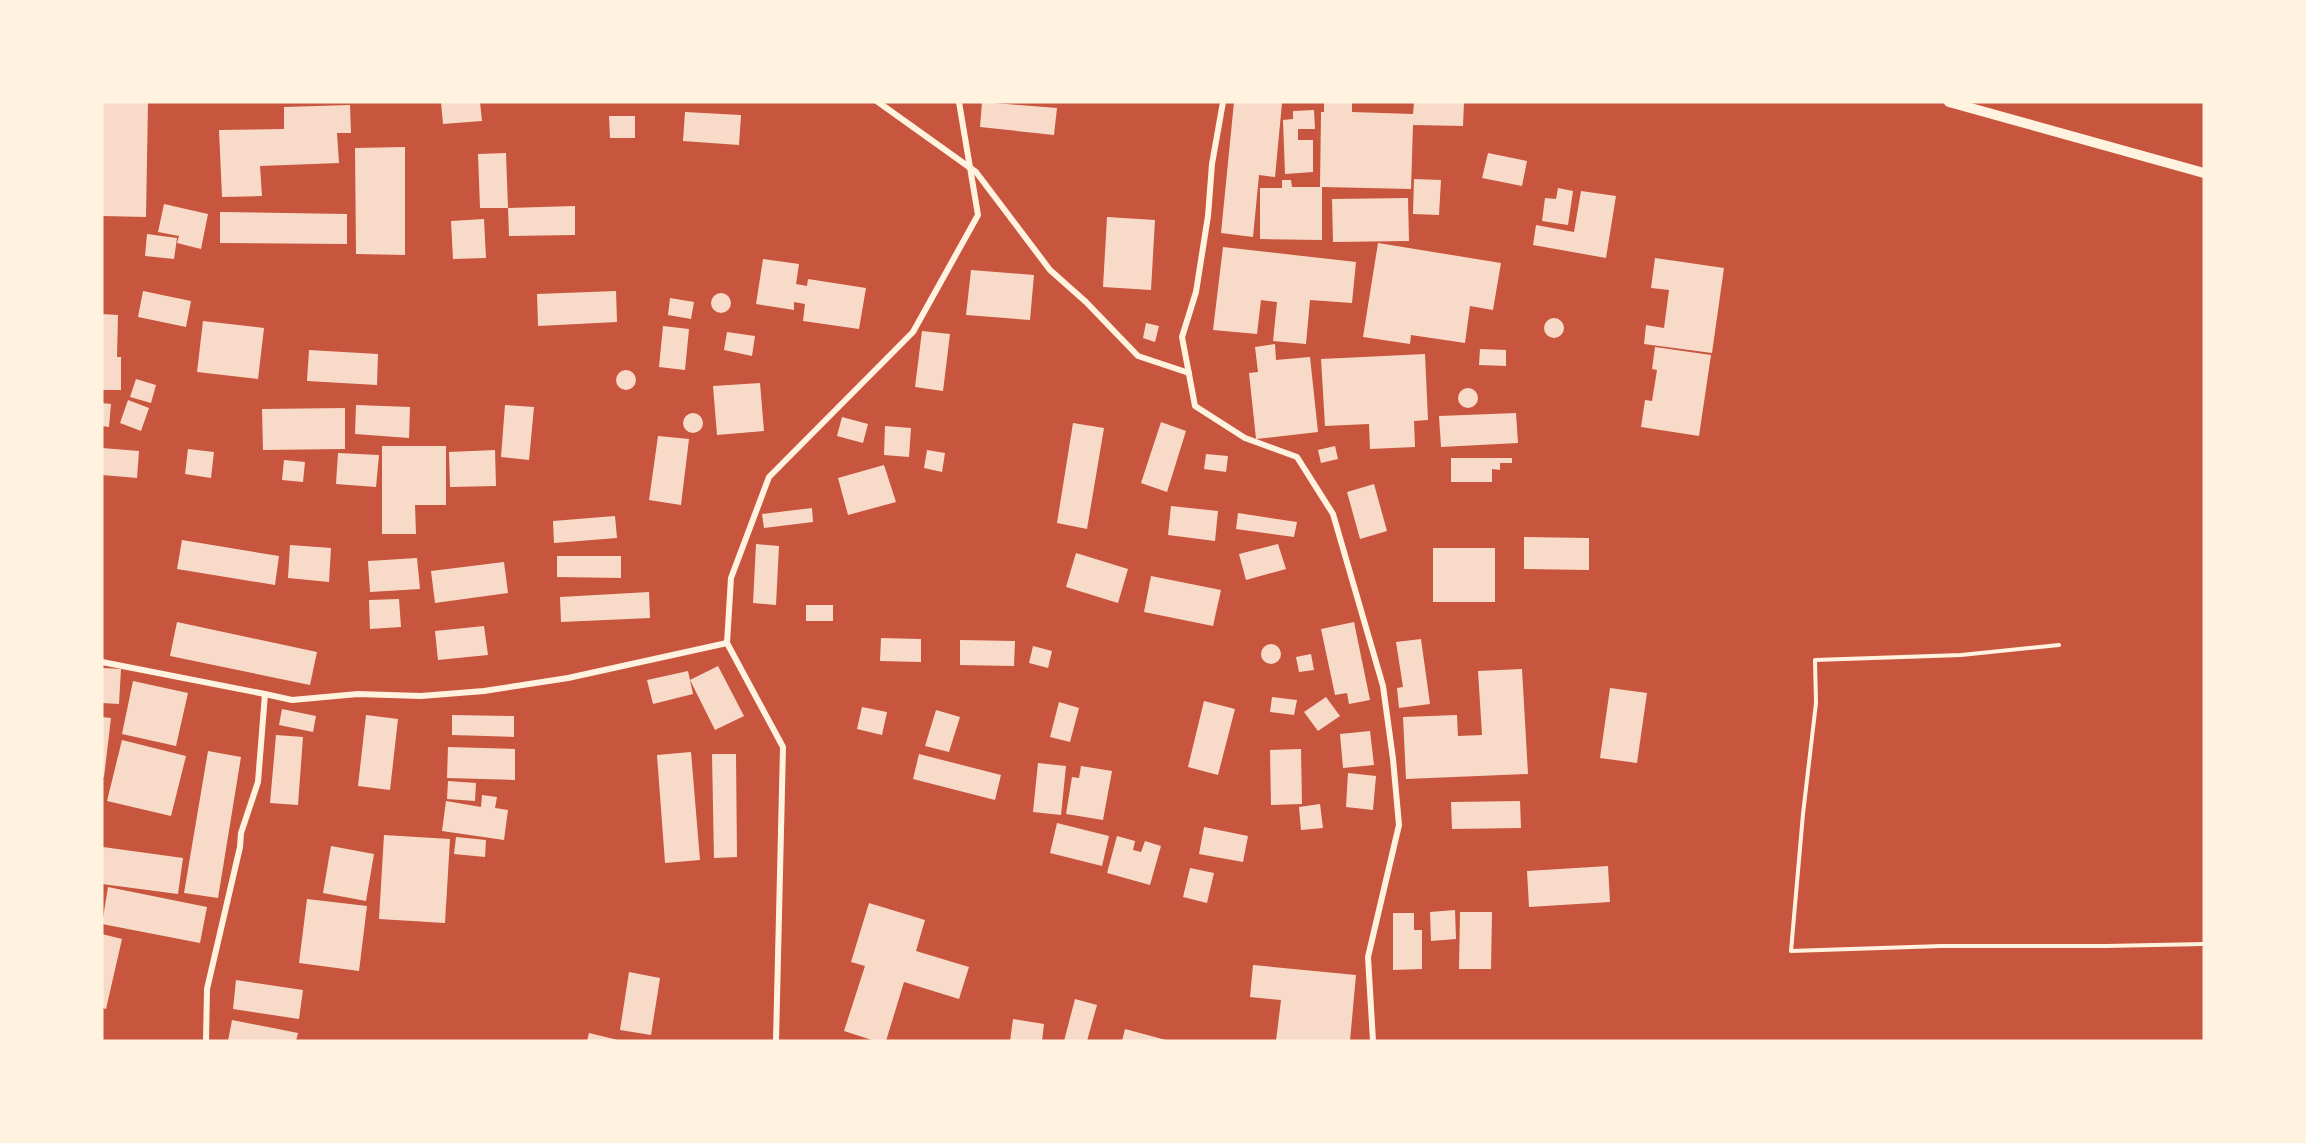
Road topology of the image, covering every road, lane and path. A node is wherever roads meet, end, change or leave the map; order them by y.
1 (878, 102) edge
2 (959, 102) edge
3 (1223, 102) edge
4 (1948, 102) edge
5 (970, 166) junction
6 (2204, 173) edge
7 (1189, 373) junction
8 (727, 643) junction
9 (2059, 645) dead end
10 (102, 662) edge
11 (265, 694) junction
12 (2204, 944) edge
13 (206, 1041) edge
14 (776, 1041) edge
15 (1373, 1041) edge

1 - 5 street
2 - 5 street
3 - 7 street
4 - 6 street
5 - 7 street
5 - 8 street
7 - 15 street
8 - 11 street
8 - 14 street
9 - 12 path
10 - 11 street
11 - 13 street

